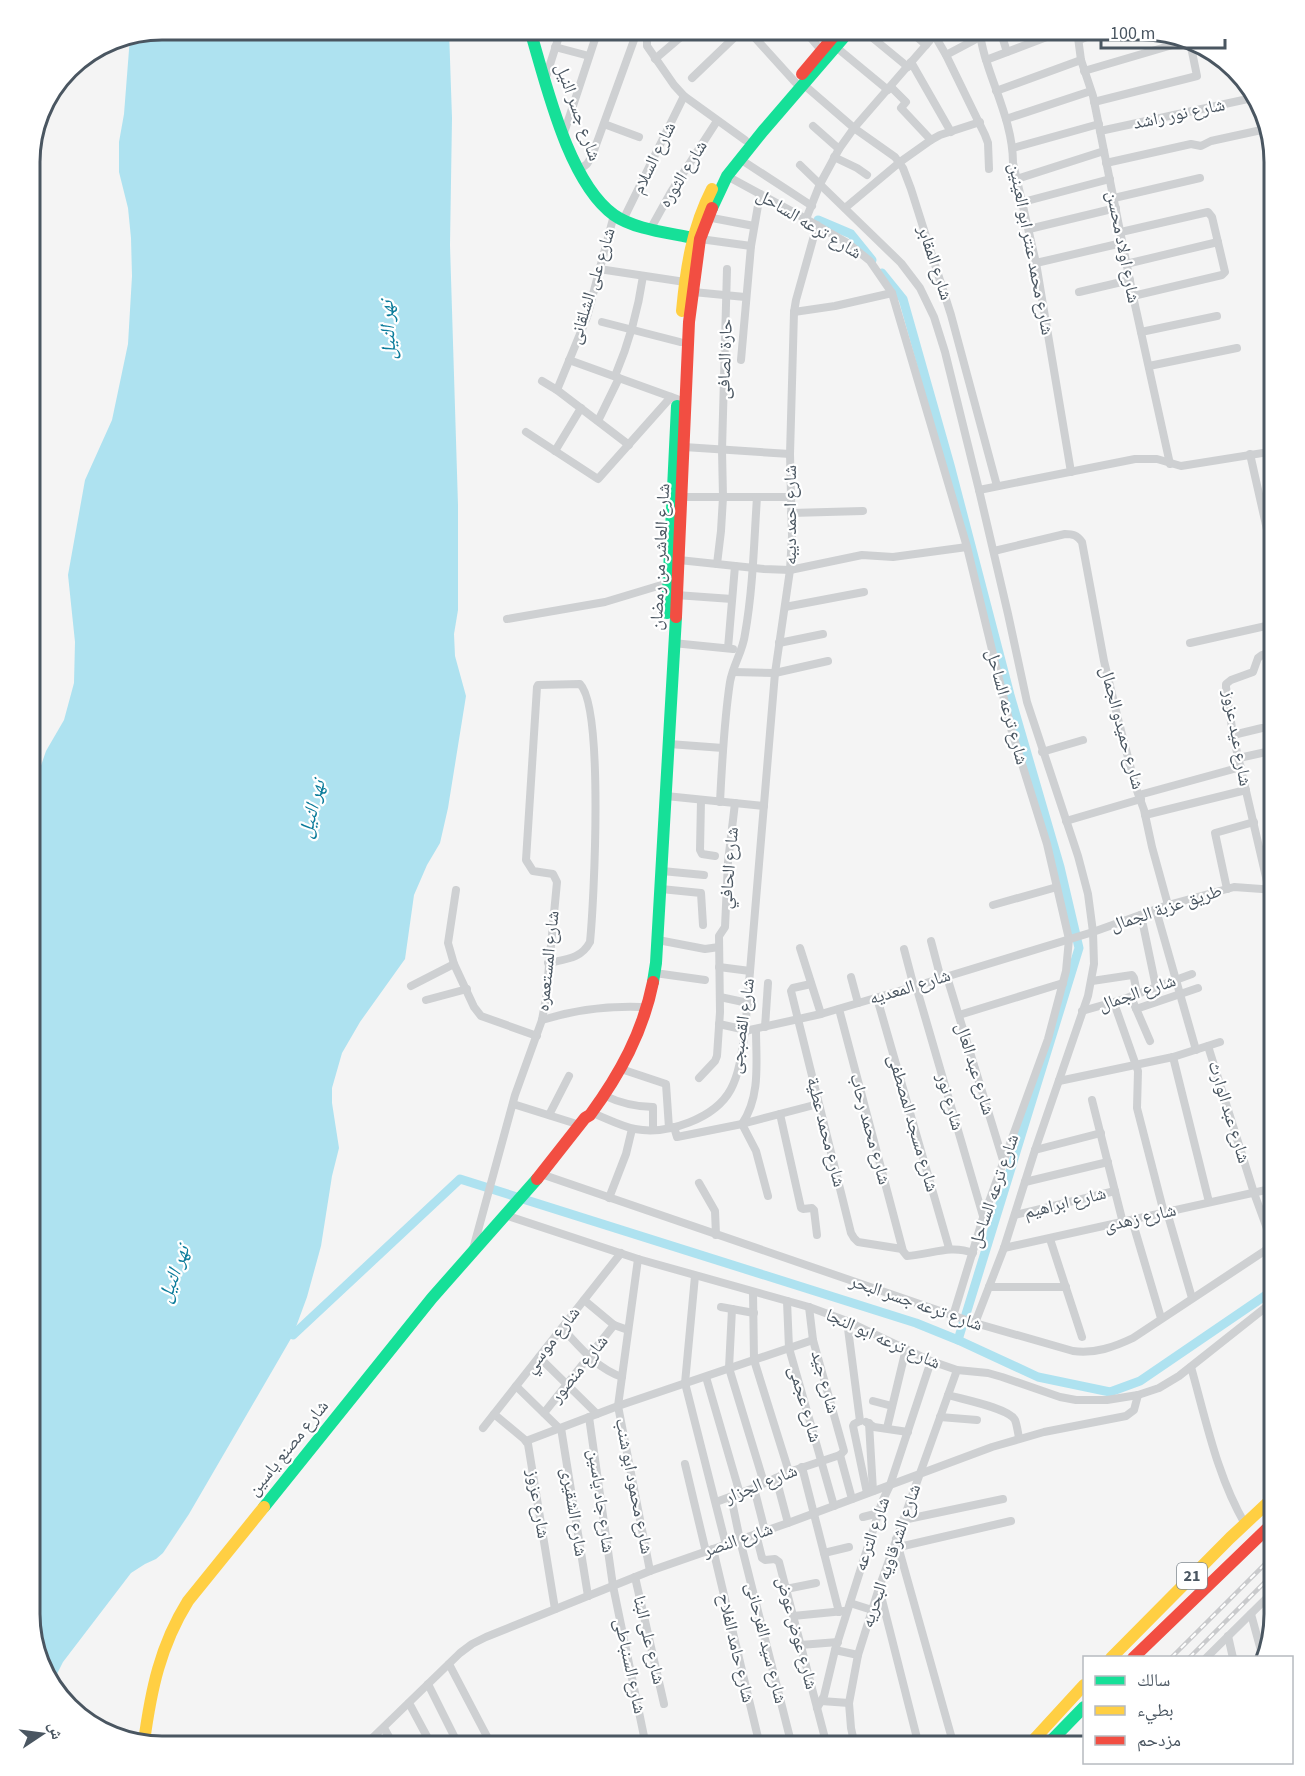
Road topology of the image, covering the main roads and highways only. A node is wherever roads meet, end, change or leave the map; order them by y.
1 (533, 40) edge
2 (829, 41) edge
3 (841, 41) edge
4 (799, 83) junction
5 (696, 238) junction
6 (689, 287) junction
7 (586, 1119) junction
8 (515, 1205) joint
9 (1264, 1506) edge
10 (1264, 1532) edge
11 (1113, 1656) edge
12 (1135, 1656) edge
13 (1083, 1686) edge
14 (1083, 1708) edge
15 (145, 1734) edge
16 (1037, 1736) edge
17 (1056, 1736) edge

1 - 5 main road, شارع جسر النيل
2 - 4 main road, شارع العاشر من رمضان
3 - 4 main road, شارع العاشر من رمضان
4 - 5 main road, شارع العاشر من رمضان
4 - 5 main road, شارع العاشر من رمضان
5 - 6 main road, شارع العاشر من رمضان
6 - 7 main road, شارع العاشر من رمضان
6 - 7 main road, شارع العاشر من رمضان
7 - 8 main road, شارع العاشر من رمضان
8 - 15 main road, شارع مصنع ياسين
9 - 11 main road, 21
10 - 12 main road, 21
13 - 16 main road
14 - 17 main road

